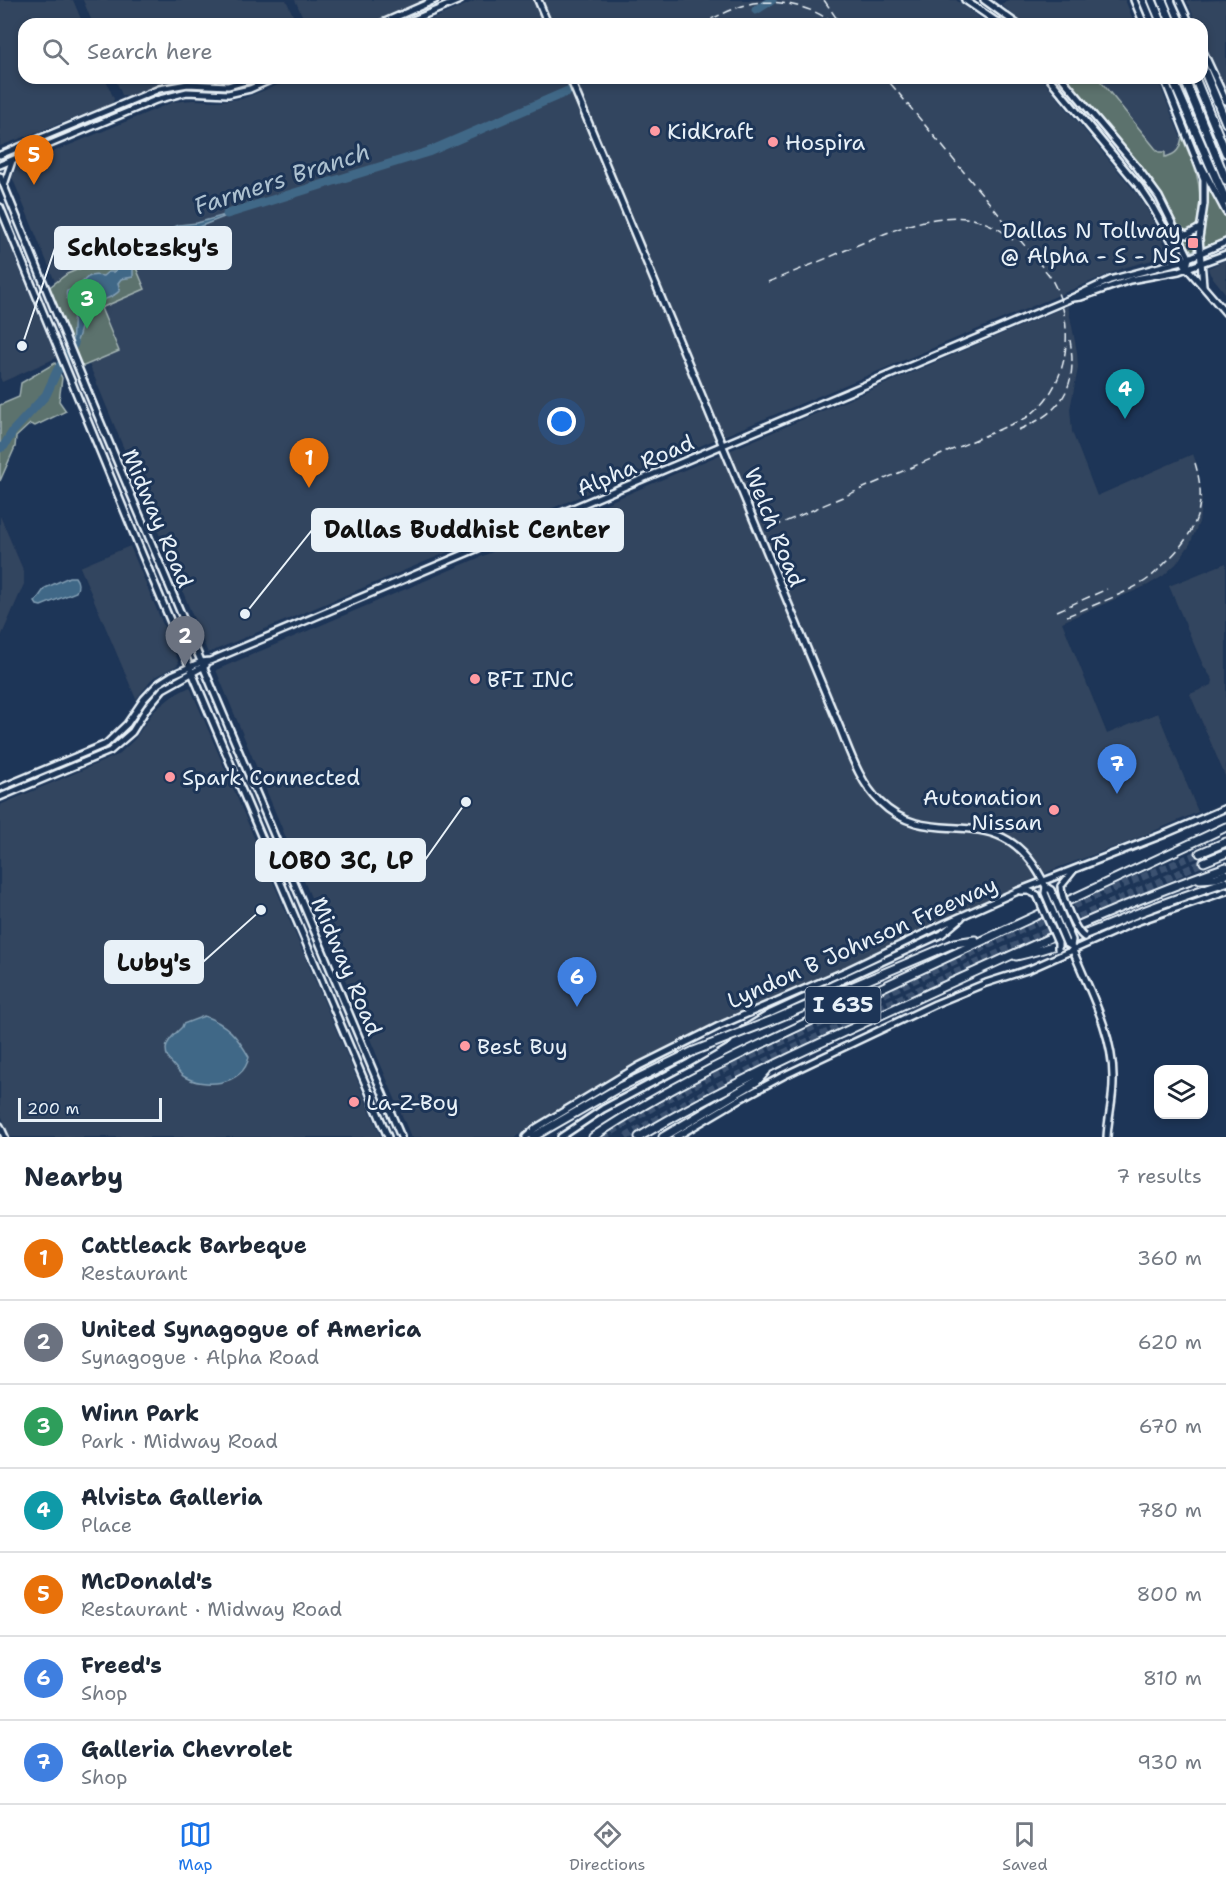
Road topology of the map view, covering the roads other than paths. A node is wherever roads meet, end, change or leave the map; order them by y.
1 (435, 0) edge
2 (460, 0) edge
3 (538, 0) edge
4 (965, 0) edge
5 (984, 0) edge
6 (1134, 0) edge
7 (1152, 0) edge
8 (1162, 0) edge
9 (1179, 0) edge
10 (398, 18) edge
11 (418, 18) edge
12 (546, 18) edge
13 (991, 18) edge
14 (1009, 18) edge
15 (1142, 18) edge
16 (1160, 18) edge
17 (1170, 18) edge
18 (1187, 18) edge
19 (1208, 62) edge
20 (1208, 80) edge
21 (188, 84) edge
22 (188, 84) edge
23 (235, 84) edge
24 (261, 84) edge
25 (572, 84) edge
26 (1054, 84) edge
27 (1067, 84) edge
28 (1166, 84) edge
29 (1175, 84) edge
30 (1186, 84) edge
31 (1197, 84) edge
32 (1226, 101) edge
33 (1226, 123) edge
34 (1226, 153) edge
35 (0, 155) edge
36 (1196, 159) junction
37 (12, 160) junction
38 (0, 165) edge
39 (1137, 167) junction
40 (1129, 173) junction
41 (0, 176) edge
42 (1226, 180) edge
43 (4, 185) junction
44 (1226, 201) edge
45 (0, 207) edge
46 (1226, 212) edge
47 (1200, 228) junction
48 (1174, 230) junction
49 (1226, 243) edge
50 (1199, 254) junction
51 (1226, 254) edge
52 (1190, 257) junction
53 (1182, 261) junction
54 (1201, 264) junction
55 (1187, 268) junction
56 (1117, 278) junction
57 (43, 281) junction
58 (1119, 284) junction
59 (32, 285) junction
60 (1203, 285) junction
61 (1072, 298) junction
62 (1226, 313) edge
63 (723, 446) junction
64 (154, 551) junction
65 (143, 556) junction
66 (210, 661) junction
67 (201, 662) junction
68 (191, 666) junction
69 (204, 668) junction
70 (194, 673) junction
71 (106, 744) junction
72 (110, 750) junction
73 (0, 788) edge
74 (0, 796) edge
75 (1226, 808) edge
76 (1226, 827) edge
77 (1226, 842) edge
78 (1200, 853) tunnel mouth
79 (1226, 853) edge
80 (1204, 862) tunnel mouth
81 (1079, 867) junction
82 (1226, 867) edge
83 (1226, 874) edge
84 (1192, 879) junction
85 (1226, 882) edge
86 (1044, 884) junction
87 (1018, 891) junction
88 (1226, 891) edge
89 (964, 915) junction
90 (983, 939) junction
91 (1094, 941) junction
92 (1072, 949) junction
93 (1004, 958) junction
94 (1043, 964) junction
95 (735, 1035) junction
96 (367, 1057) junction
97 (357, 1061) junction
98 (770, 1067) junction
99 (0, 1126) edge
100 (5, 1137) edge
101 (388, 1137) edge
102 (400, 1137) edge
103 (526, 1137) edge
104 (533, 1137) edge
105 (561, 1137) edge
106 (593, 1137) edge
107 (639, 1137) edge
108 (663, 1137) edge
109 (676, 1137) edge
110 (1107, 1137) edge

1 - 10 main road
2 - 11 main road
3 - 12 main road
4 - 13 main road
5 - 14 main road
6 - 15 main road
7 - 16 highway
8 - 17 highway
9 - 18 main road
19 - 32 main road
20 - 33 highway
21 - 23 main road
22 - 35 main road
24 - 37 main road
25 - 63 main road, Welch Road
26 - 40 main road
27 - 39 main road
28 - 36 main road
29 - 44 highway
30 - 42 highway
31 - 34 highway
36 - 46 main road
36 - 47 main road
37 - 38 main road
37 - 43 main road
39 - 40 main road
39 - 48 main road
40 - 53 main road
41 - 43 main road, Midway Road
43 - 57 main road, Midway Road
45 - 59 main road, Midway Road
47 - 48 main road
47 - 50 main road
48 - 52 main road
49 - 50 main road, Alpha Road
50 - 52 main road, Alpha Road
50 - 54 main road
51 - 54 main road, Alpha Road
52 - 53 main road, Alpha Road
52 - 55 main road
53 - 55 main road
53 - 56 main road, Alpha Road
54 - 55 main road, Alpha Road
54 - 60 main road
55 - 58 main road, Alpha Road
55 - 60 main road
56 - 58 main road
56 - 61 main road, Alpha Road
57 - 59 main road
57 - 64 main road, Midway Road
58 - 61 main road, Alpha Road
59 - 65 main road, Midway Road
60 - 62 main road
61 - 63 main road, Alpha Road
63 - 66 main road, Alpha Road
63 - 86 main road, Welch Road
64 - 65 main road
64 - 67 main road, Midway Road
65 - 68 main road, Midway Road
66 - 67 main road, Alpha Road
66 - 69 main road, Alpha Road
67 - 68 main road, Alpha Road
67 - 69 main road, Midway Road
68 - 70 main road, Midway Road
68 - 71 main road, Alpha Road
69 - 70 main road, Alpha Road
69 - 96 main road, Midway Road
70 - 72 main road, Alpha Road
70 - 97 main road, Midway Road
71 - 72 main road
71 - 73 main road, Alpha Road
72 - 74 main road, Alpha Road
75 - 81 main road, Lyndon B Johnson Freeway
76 - 90 highway, Lyndon B Johnson Freeway / I 635
77 - 78 highway
79 - 80 highway
81 - 86 main road, Lyndon B Johnson Freeway
81 - 91 main road, bridge
82 - 84 highway, I 635
83 - 84 highway
84 - 93 highway, I 635
85 - 93 highway
86 - 87 main road, Lyndon B Johnson Freeway
86 - 92 main road, Welch Road, bridge
87 - 89 main road, Lyndon B Johnson Freeway
87 - 94 main road, bridge
88 - 91 main road
89 - 95 main road
89 - 103 main road, Lyndon B Johnson Freeway
90 - 95 highway, bridge
90 - 106 highway, Lyndon B Johnson Freeway / I 635
91 - 92 main road
92 - 94 main road
92 - 110 main road, Welch Road
93 - 98 highway, I 635
94 - 109 main road
95 - 104 highway, bridge
95 - 105 main road
96 - 97 main road
96 - 102 main road, Midway Road
97 - 101 main road, Midway Road
98 - 107 highway, I 635
98 - 108 highway
99 - 100 main road

